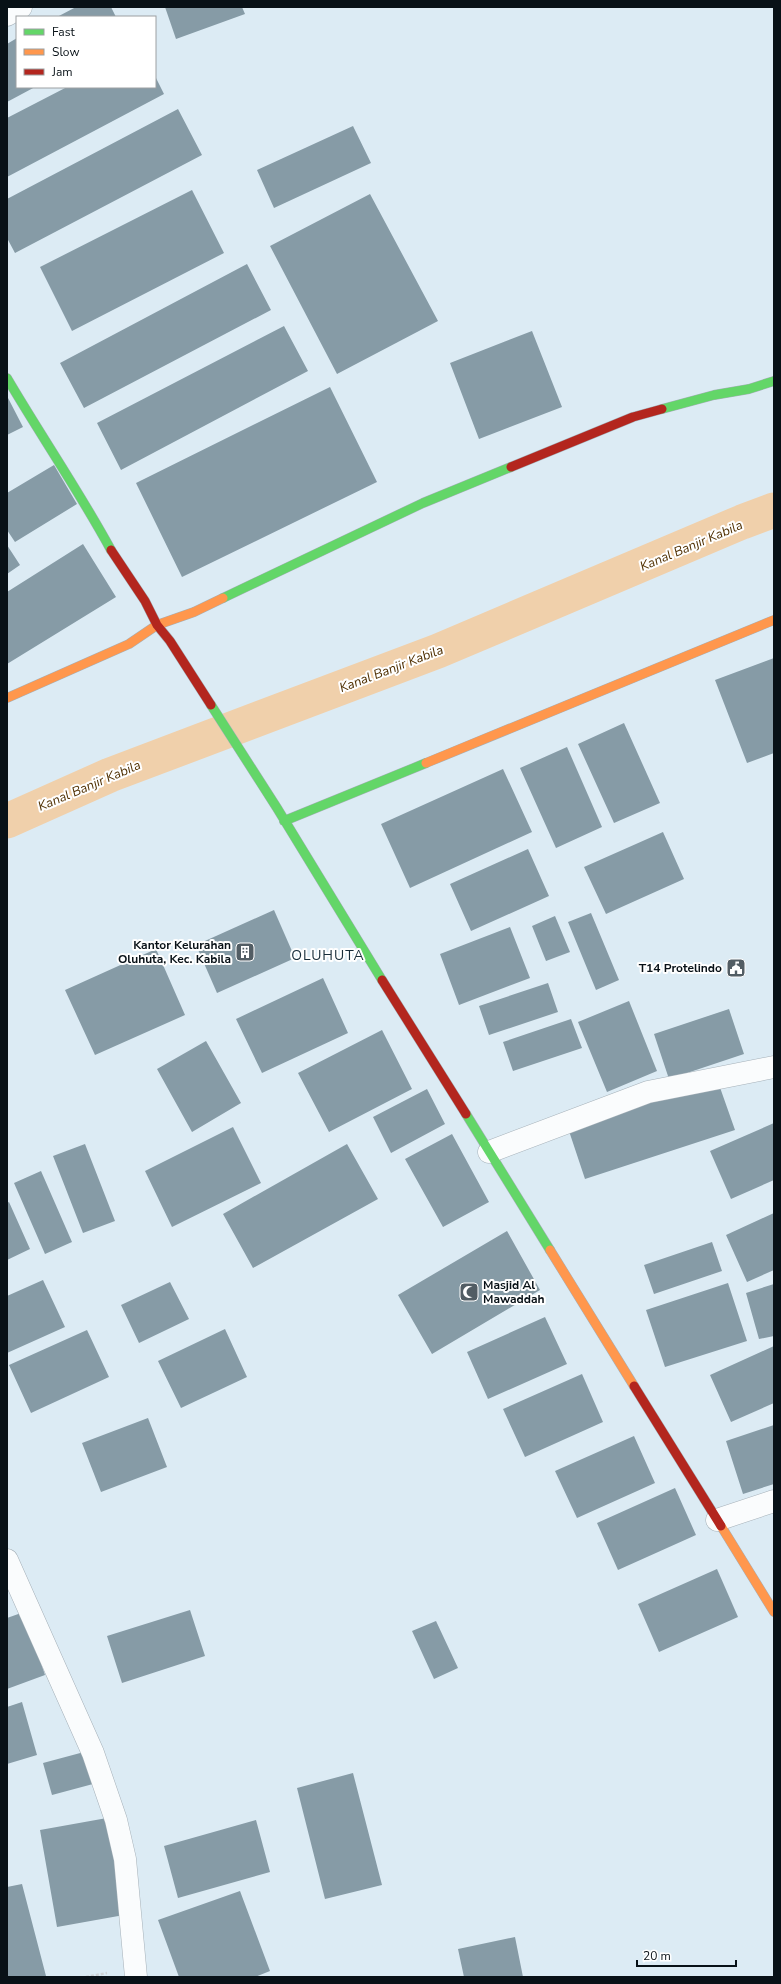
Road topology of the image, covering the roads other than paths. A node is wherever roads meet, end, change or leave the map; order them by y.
1 (21, 7) edge
2 (7, 15) edge
3 (7, 378) edge
4 (774, 381) edge
5 (774, 620) edge
6 (157, 625) junction
7 (7, 698) edge
8 (284, 821) junction
9 (774, 1067) edge
10 (488, 1152) junction
11 (774, 1501) edge
12 (717, 1520) junction
13 (7, 1560) edge
14 (774, 1612) edge
15 (136, 1977) edge

1 - 2 street
3 - 6 main road
4 - 6 main road
5 - 8 main road
6 - 7 main road
6 - 8 main road
8 - 10 main road
9 - 10 street
10 - 12 main road
11 - 12 street
12 - 14 main road
13 - 15 street

